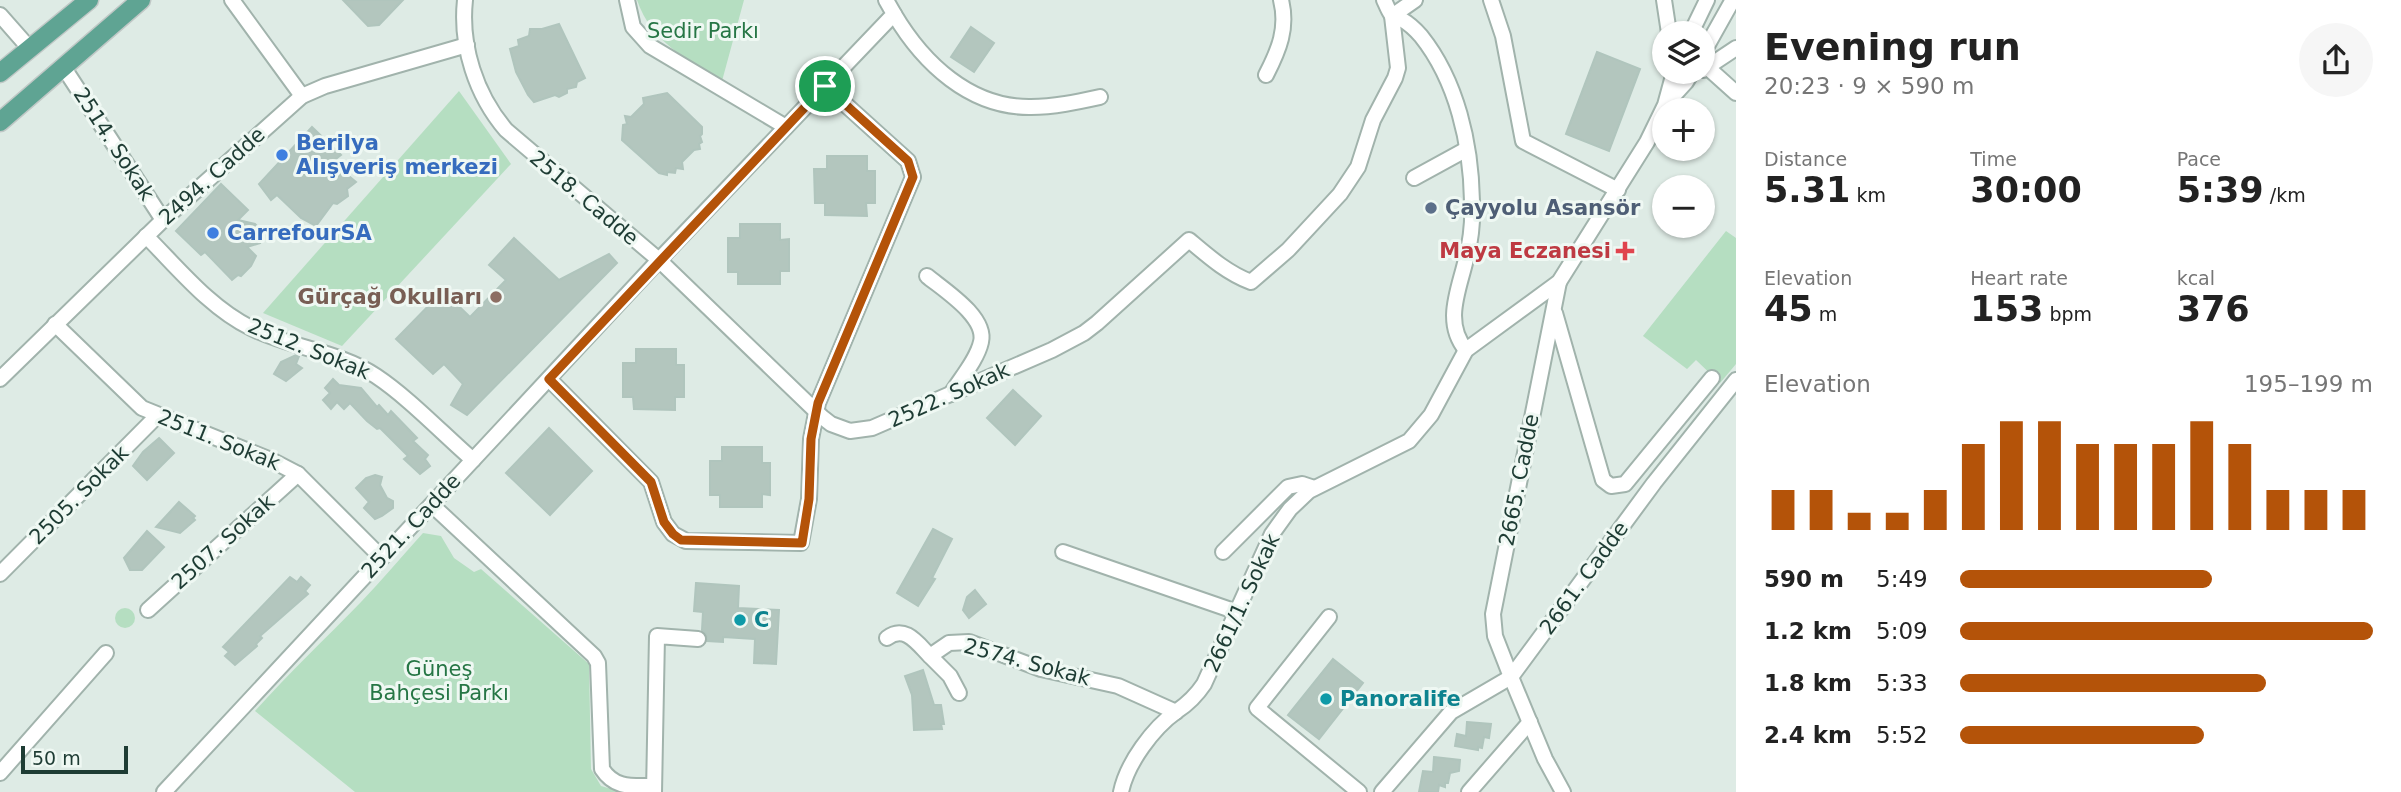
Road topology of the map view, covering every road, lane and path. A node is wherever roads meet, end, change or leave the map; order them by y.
1 (89, 0) edge
2 (141, 0) edge
3 (232, 0) edge
4 (465, 0) edge
5 (627, 0) edge
6 (886, 0) edge
7 (1281, 0) edge
8 (1384, 0) edge
9 (1415, 0) edge
10 (1491, 0) edge
11 (1664, 0) edge
12 (1706, 0) edge
13 (1729, 3) edge
14 (894, 14) junction
15 (0, 15) edge
16 (1392, 16) junction
17 (1667, 21) edge
18 (1696, 21) edge
19 (1715, 36) edge
20 (467, 45) junction
21 (1736, 48) edge
22 (30, 49) junction
23 (1715, 59) edge
24 (64, 68) junction
25 (0, 73) edge
26 (1266, 75) dead end
27 (1715, 75) edge
28 (1674, 84) edge
29 (825, 86) junction
30 (1736, 93) edge
31 (302, 96) junction
32 (1100, 97) dead end
33 (0, 122) edge
34 (786, 127) junction
35 (1467, 149) junction
36 (1414, 178) dead end
37 (1618, 190) junction
38 (163, 220) junction
39 (146, 236) junction
40 (659, 260) junction
41 (927, 276) dead end
42 (1559, 282) junction
43 (1553, 308) junction
44 (55, 324) junction
45 (1466, 350) junction
46 (2, 371) edge
47 (1712, 378) dead end
48 (549, 379) junction
49 (1736, 380) edge
50 (951, 394) junction
51 (816, 411) junction
52 (157, 415) junction
53 (473, 460) junction
54 (298, 474) junction
55 (1314, 488) junction
56 (432, 505) junction
57 (1063, 552) dead end
58 (1223, 552) dead end
59 (381, 558) junction
60 (0, 574) edge
61 (148, 610) dead end
62 (1237, 612) junction
63 (1329, 617) dead end
64 (887, 638) dead end
65 (698, 639) dead end
66 (106, 653) dead end
67 (930, 656) junction
68 (1511, 677) junction
69 (959, 693) dead end
70 (1176, 712) junction
71 (1530, 722) junction
72 (0, 773) edge
73 (1484, 785) edge
74 (654, 789) edge
75 (164, 792) edge
76 (1121, 792) edge
77 (1359, 792) edge
78 (1382, 792) edge
79 (1468, 792) edge
80 (1563, 792) edge

1 - 22 main road
2 - 24 main road
3 - 31 street
4 - 20 street, 2518. Cadde
5 - 34 street
6 - 14 street
7 - 26 street
8 - 16 street
9 - 16 street
10 - 37 street
11 - 17 street
12 - 18 street
13 - 19 street, 2661/1. Sokak
14 - 29 street, 2518. Cadde
14 - 32 street
15 - 22 street
16 - 35 street
16 - 50 street, 2522. Sokak
20 - 31 street, 2494. Cadde
20 - 40 street, 2518. Cadde
21 - 23 street, 2661/1. Sokak
22 - 25 main road
24 - 33 main road
24 - 38 street, 2514. Sokak
27 - 30 street
28 - 37 street, 2661/1. Sokak
29 - 34 street, 2518. Cadde
29 - 51 street
31 - 38 street, 2494. Cadde
34 - 40 street, 2518. Cadde
35 - 36 street
35 - 45 street
37 - 42 street, 2661/1. Sokak
38 - 39 street, 2494. Cadde
39 - 44 street, 2494. Cadde
39 - 53 street, 2512. Sokak
40 - 48 street, 2521. Cadde
40 - 51 street, 2522. Sokak
41 - 50 street
42 - 43 street, 2665. Cadde
42 - 45 street, 2661/1. Sokak
43 - 47 street
43 - 68 street, 2665. Cadde
44 - 46 street, 2494. Cadde
44 - 52 street, 2511. Sokak
45 - 55 street, 2661/1. Sokak
48 - 51 street
48 - 53 street, 2521. Cadde
49 - 68 street, 2661. Cadde
50 - 51 street, 2522. Sokak
52 - 54 street, 2511. Sokak
52 - 60 street, 2505. Sokak
53 - 56 street, 2521. Cadde
54 - 59 street, 2511. Sokak
54 - 61 street, 2507. Sokak
55 - 58 street
55 - 62 street, 2661/1. Sokak
56 - 59 street, 2521. Cadde
56 - 74 street
57 - 62 street
59 - 75 street, 2521. Cadde
62 - 70 street, 2661/1. Sokak
63 - 77 street
64 - 67 street, 2574. Sokak
65 - 74 street
66 - 72 street
67 - 69 street
67 - 70 street, 2574. Sokak
68 - 71 street
68 - 78 street
70 - 76 street, 2661/1. Sokak
71 - 73 street
71 - 80 street
73 - 79 street

